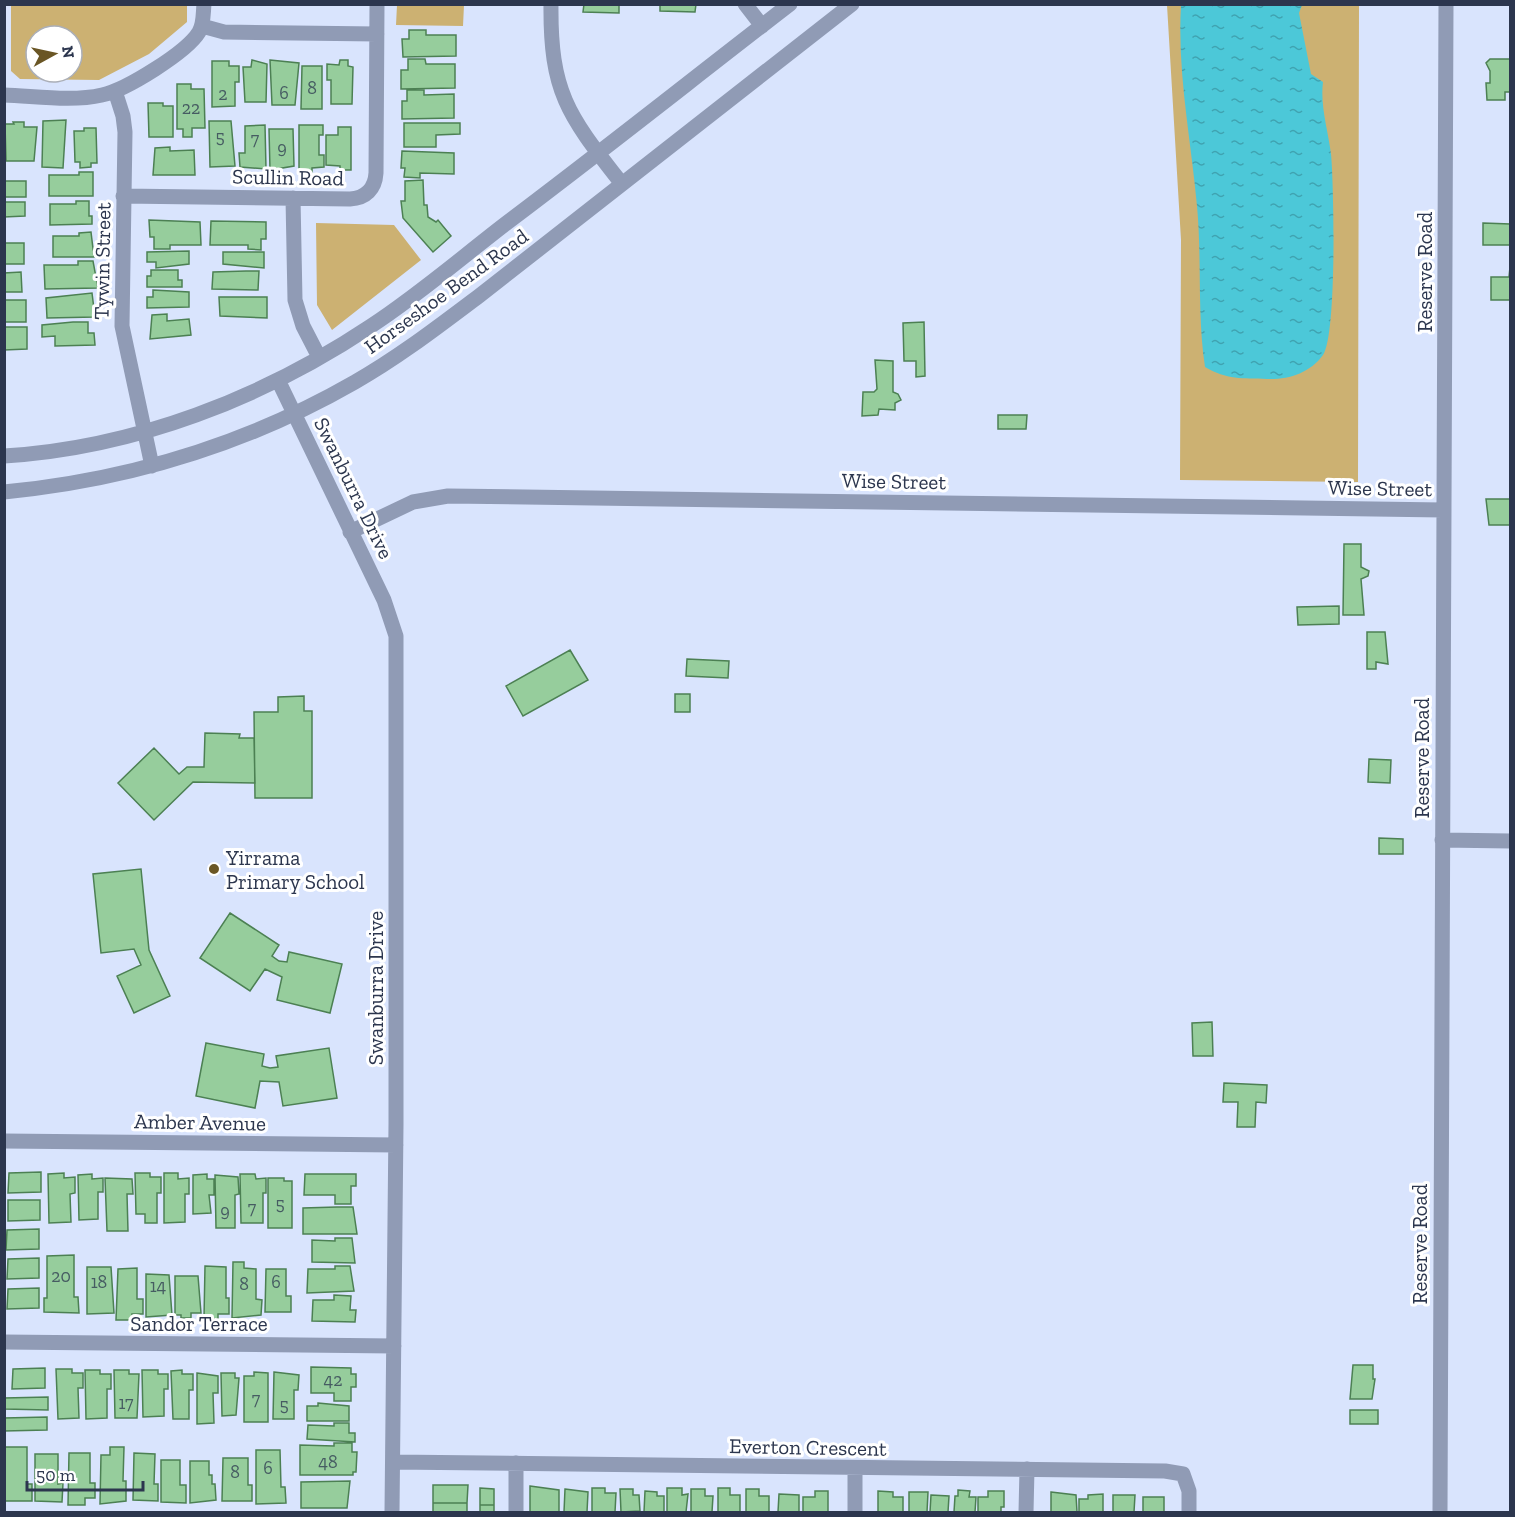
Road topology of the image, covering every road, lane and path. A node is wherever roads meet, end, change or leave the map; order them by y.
1 (204, 4) edge
2 (377, 4) edge
3 (551, 4) edge
4 (745, 4) edge
5 (790, 4) edge
6 (852, 4) edge
7 (1446, 4) edge
8 (202, 26) junction
9 (762, 26) junction
10 (377, 34) junction
11 (115, 91) junction
12 (4, 96) edge
13 (599, 154) junction
14 (622, 184) junction
15 (123, 196) junction
16 (293, 198) junction
17 (319, 357) junction
18 (278, 380) junction
19 (295, 414) junction
20 (143, 431) junction
21 (4, 456) edge
22 (152, 466) junction
23 (4, 492) edge
24 (1443, 510) junction
25 (351, 532) junction
26 (1442, 840) junction
27 (1510, 841) edge
28 (4, 1141) edge
29 (396, 1145) junction
30 (4, 1342) edge
31 (394, 1346) junction
32 (393, 1462) junction
33 (516, 1463) junction
34 (855, 1469) junction
35 (1027, 1469) junction
36 (392, 1512) edge
37 (516, 1512) edge
38 (855, 1512) edge
39 (1026, 1512) edge
40 (1188, 1512) edge
41 (1440, 1512) edge

1 - 8 street
2 - 10 street, Scullin Road
3 - 13 street
4 - 9 street
5 - 9 street, Horseshoe Bend Road
6 - 14 street, Horseshoe Bend Road
7 - 24 street, Reserve Road
8 - 10 street
8 - 11 street
9 - 13 street, Horseshoe Bend Road
10 - 16 street, Scullin Road
11 - 12 street
11 - 15 street, Tywin Street
13 - 14 street
13 - 17 street, Horseshoe Bend Road
14 - 19 street, Horseshoe Bend Road
15 - 16 street, Scullin Road
15 - 20 street, Tywin Street
16 - 17 street
17 - 18 street, Horseshoe Bend Road
18 - 19 street, Swanburra Drive
18 - 20 street, Horseshoe Bend Road
19 - 22 street, Horseshoe Bend Road
19 - 25 street, Swanburra Drive
20 - 21 street, Horseshoe Bend Road
20 - 22 street, Tywin Street
22 - 23 street, Horseshoe Bend Road
24 - 25 street, Wise Street
24 - 26 street, Reserve Road
25 - 29 street, Swanburra Drive
26 - 27 street
26 - 41 street, Reserve Road
28 - 29 street, Amber Avenue
29 - 31 street, Swanburra Drive
30 - 31 street, Sandor Terrace
31 - 32 street, Swanburra Drive
32 - 33 street, Everton Crescent
32 - 36 street, Swanburra Drive
33 - 34 street, Everton Crescent
33 - 37 street
34 - 35 street, Everton Crescent
34 - 38 street
35 - 39 street
35 - 40 street, Everton Crescent

